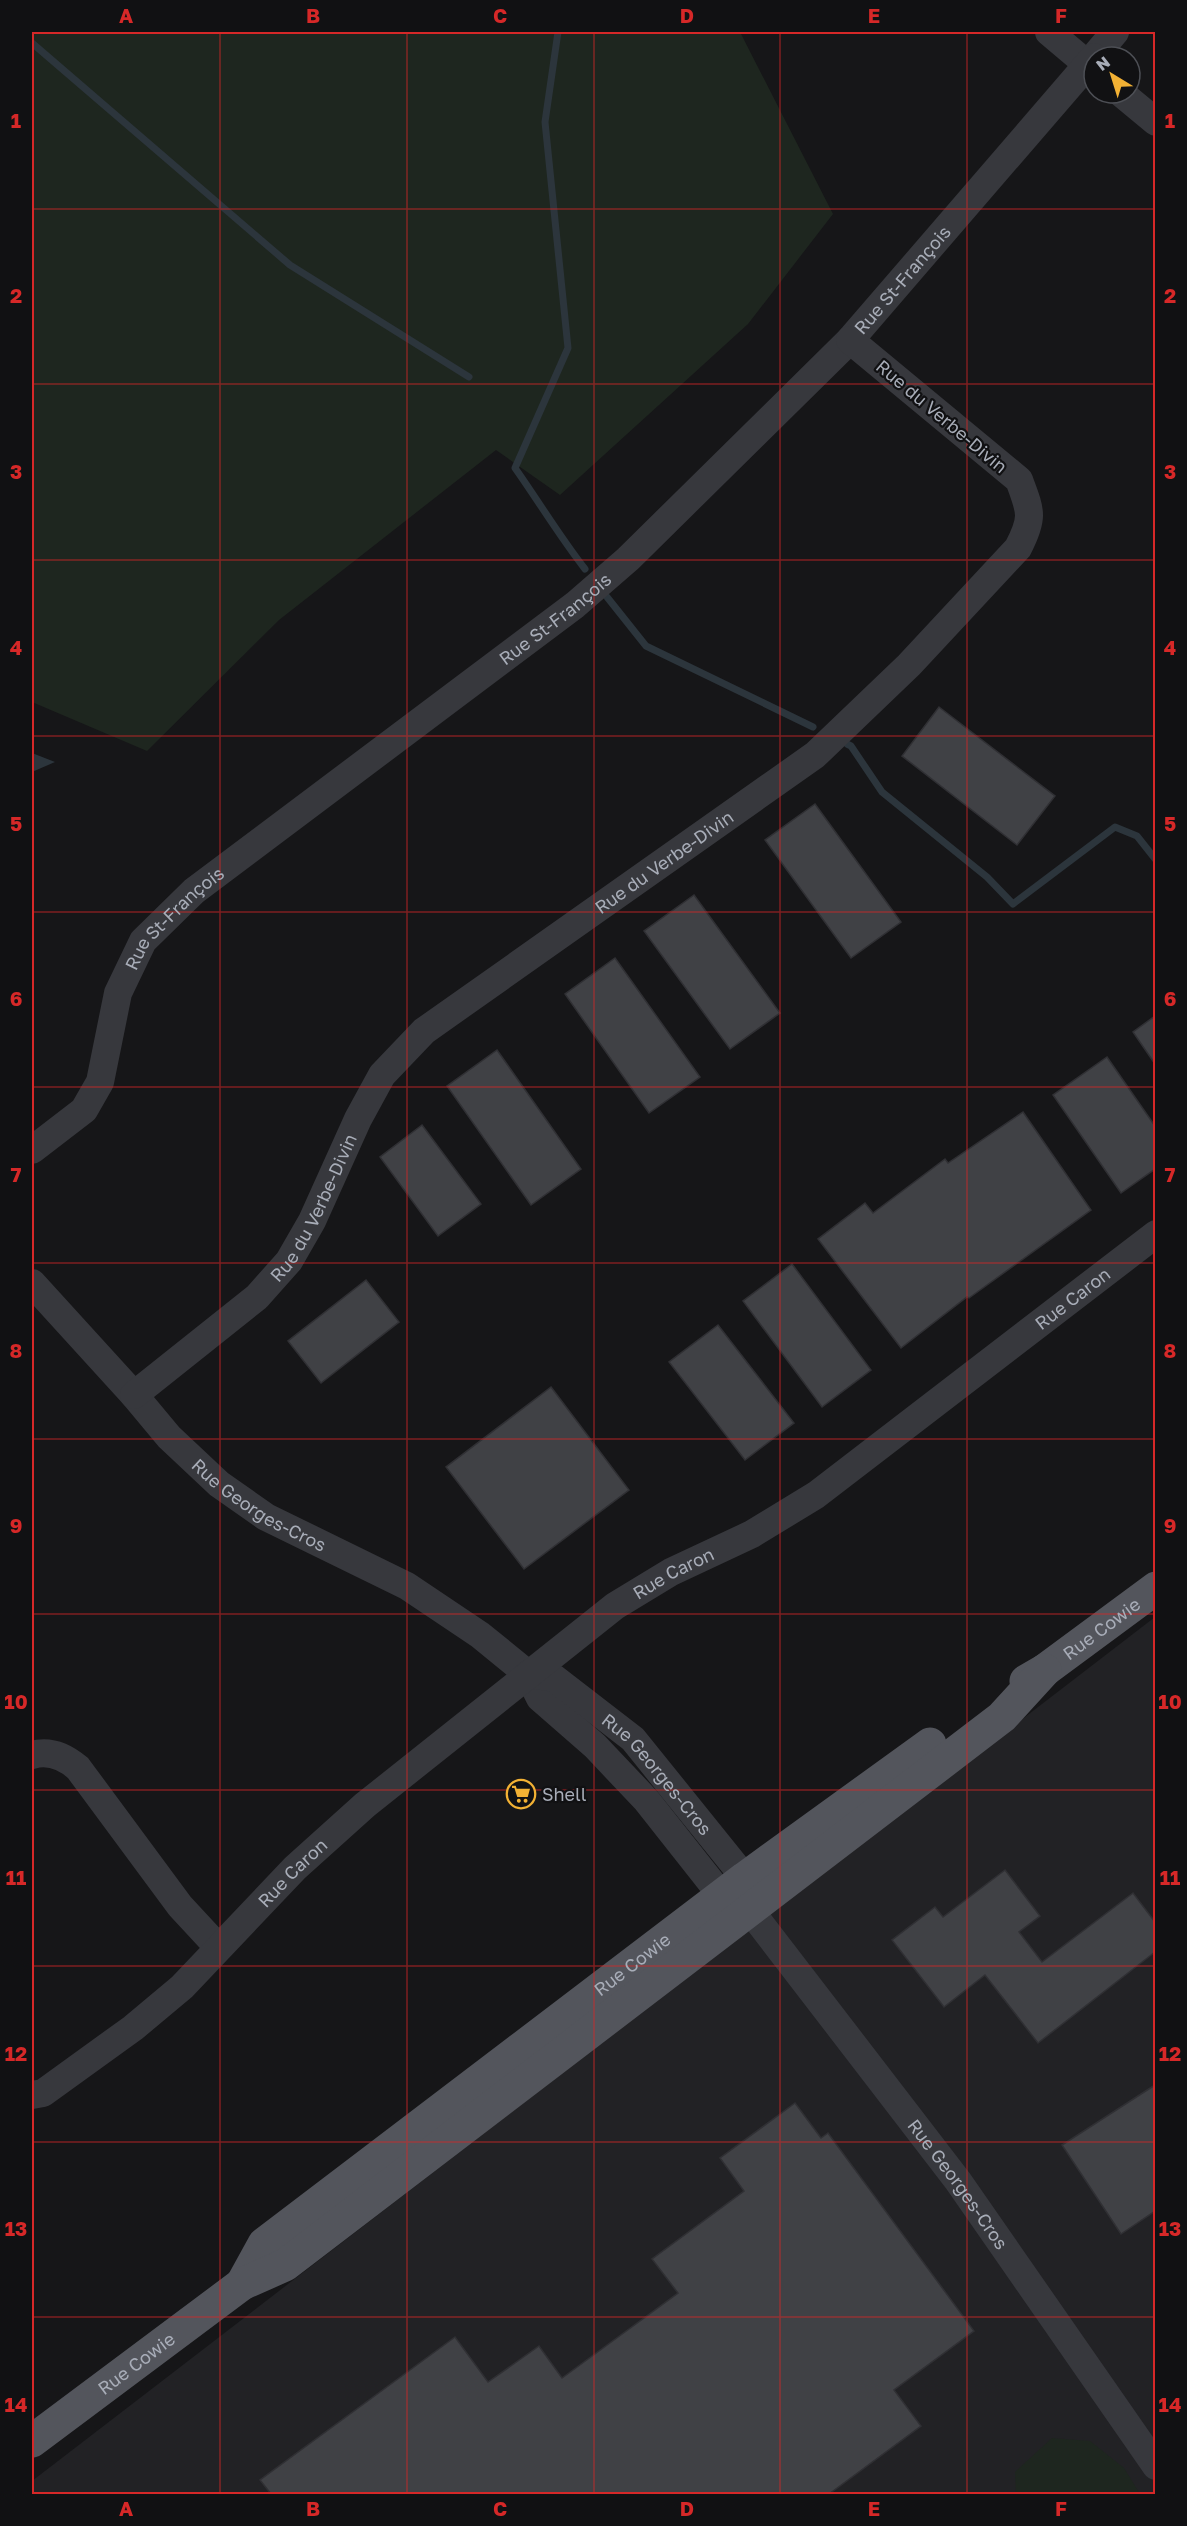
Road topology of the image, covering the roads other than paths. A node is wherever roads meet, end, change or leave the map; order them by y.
1 (1049, 32) edge
2 (1115, 32) edge
3 (1105, 45) edge
4 (1082, 55) edge
5 (1082, 73) edge
6 (1135, 105) edge
7 (1155, 122) edge
8 (850, 340) junction
9 (32, 1150) edge
10 (1155, 1234) edge
11 (32, 1284) edge
12 (134, 1395) junction
13 (1155, 1587) edge
14 (528, 1674) junction
15 (32, 1755) edge
16 (650, 1761) junction
17 (628, 1782) junction
18 (739, 1894) junction
19 (218, 1947) junction
20 (32, 2095) edge
21 (32, 2441) edge
22 (1155, 2466) edge

1 - 4 street
2 - 3 street, Rue St-François
5 - 8 street, Rue St-François
6 - 7 street
8 - 9 street, Rue St-François
8 - 12 street, Rue du Verbe-Divin
10 - 14 street, Rue Caron
11 - 12 street, Rue Georges-Cros
12 - 14 street, Rue Georges-Cros
13 - 18 main road, Rue Cowie
14 - 16 street, Rue Georges-Cros
14 - 17 street, Rue Georges-Cros
14 - 19 street, Rue Caron
15 - 19 street
16 - 17 street
16 - 18 street, Rue Georges-Cros
17 - 18 street, Rue Georges-Cros
18 - 21 main road, Rue Cowie
18 - 22 street, Rue Georges-Cros
19 - 20 street, Rue Caron

